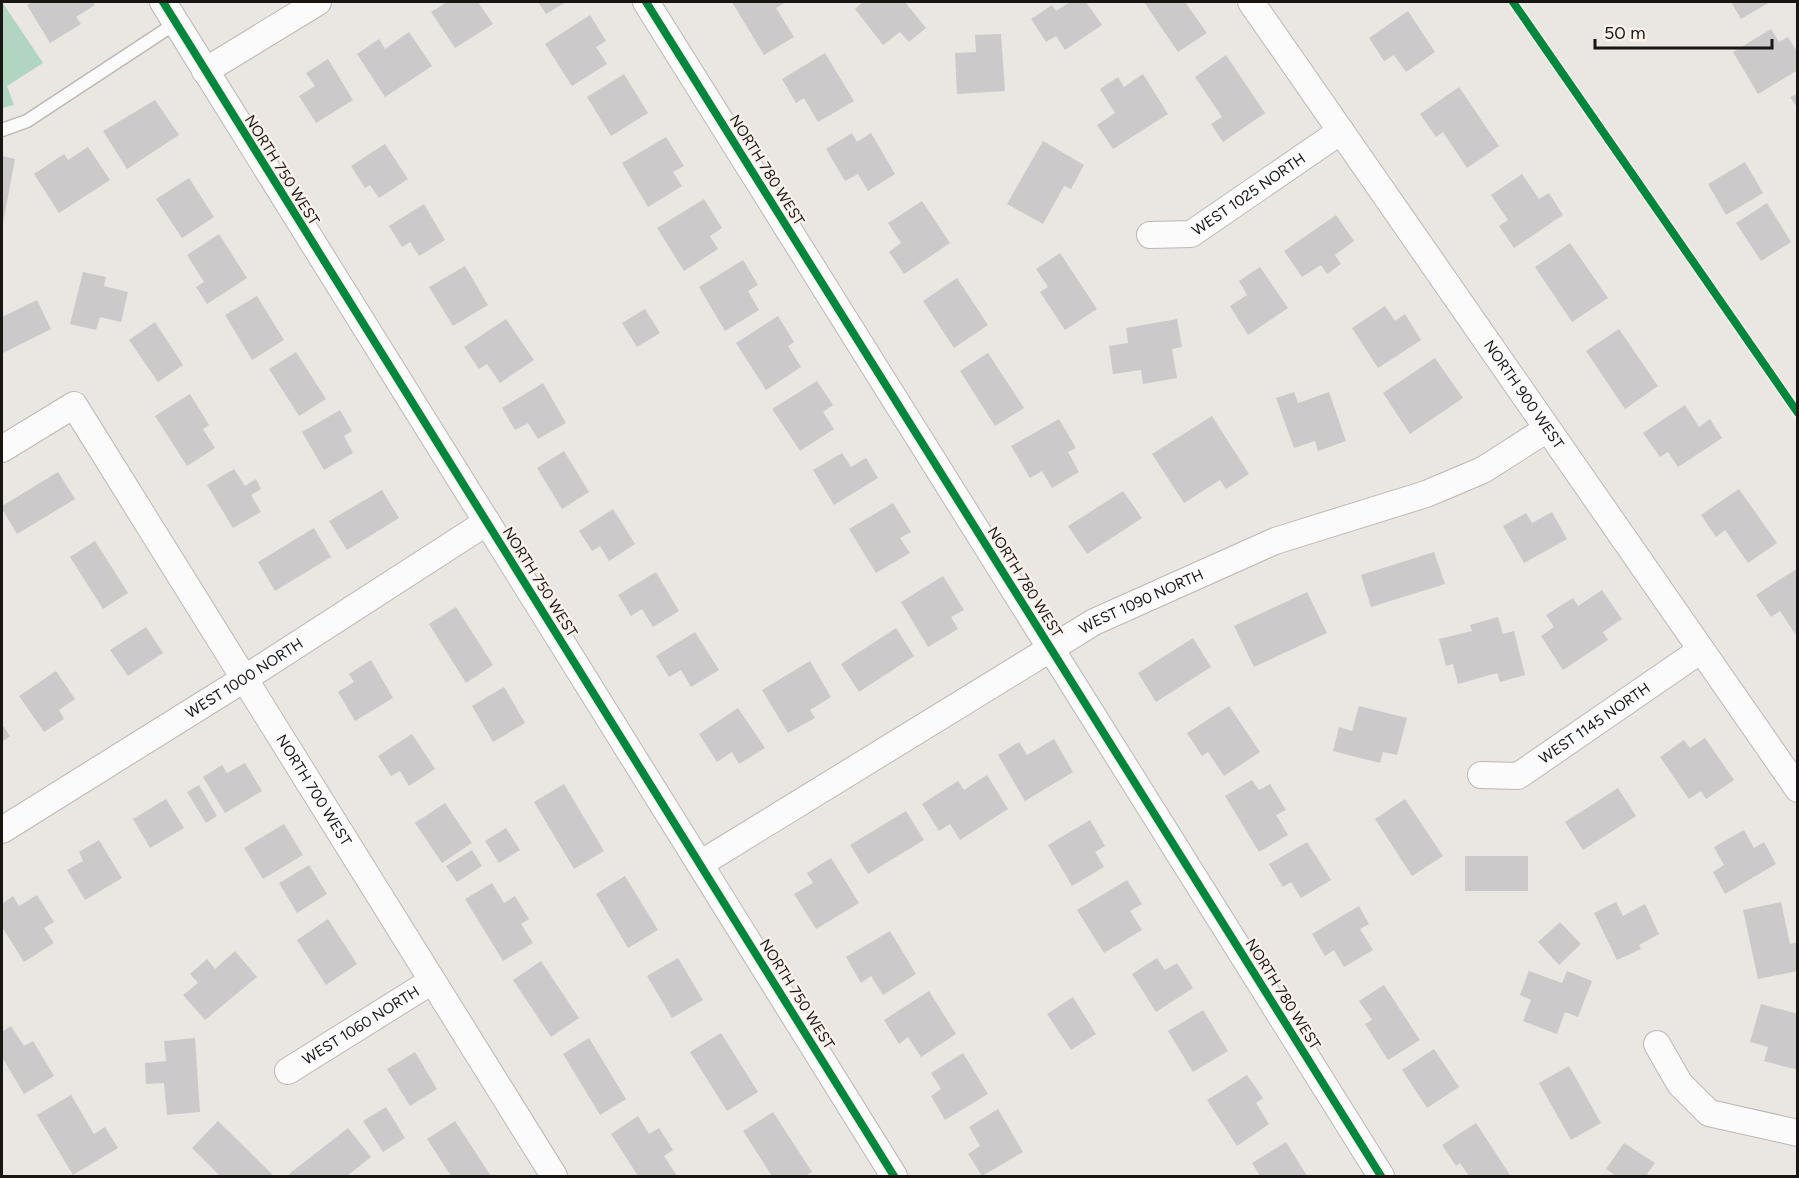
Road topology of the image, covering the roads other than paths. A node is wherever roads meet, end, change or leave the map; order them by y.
1 (163, 2) edge
2 (318, 2) edge
3 (646, 2) edge
4 (1251, 2) edge
5 (176, 23) junction
6 (205, 71) junction
7 (2, 129) edge
8 (1341, 131) junction
9 (1150, 236) dead end
10 (1547, 429) junction
11 (2, 449) edge
12 (487, 522) junction
13 (1050, 649) junction
14 (1701, 650) junction
15 (244, 679) junction
16 (1481, 775) dead end
17 (1797, 789) edge
18 (2, 830) edge
19 (700, 864) junction
20 (432, 981) junction
21 (1657, 1044) dead end
22 (288, 1071) dead end
23 (1797, 1133) edge
24 (554, 1176) edge
25 (894, 1176) edge
26 (1382, 1176) edge

1 - 5 street, NORTH 750 WEST
2 - 6 street
3 - 13 street, NORTH 780 WEST
4 - 8 street, NORTH 900 WEST
5 - 6 street, NORTH 750 WEST
5 - 7 lane
6 - 12 street, NORTH 750 WEST
8 - 9 street, WEST 1025 NORTH
8 - 10 street, NORTH 900 WEST
10 - 13 street, WEST 1090 NORTH
10 - 14 street, NORTH 900 WEST
11 - 15 street, NORTH 700 WEST
12 - 15 street, WEST 1000 NORTH
12 - 19 street, NORTH 750 WEST
13 - 19 street, WEST 1090 NORTH
13 - 26 street, NORTH 780 WEST
14 - 16 street, WEST 1145 NORTH
14 - 17 street, NORTH 900 WEST
15 - 18 street, WEST 1000 NORTH
15 - 20 street, NORTH 700 WEST
19 - 25 street, NORTH 750 WEST
20 - 22 street, WEST 1060 NORTH
20 - 24 street, NORTH 700 WEST
21 - 23 street

